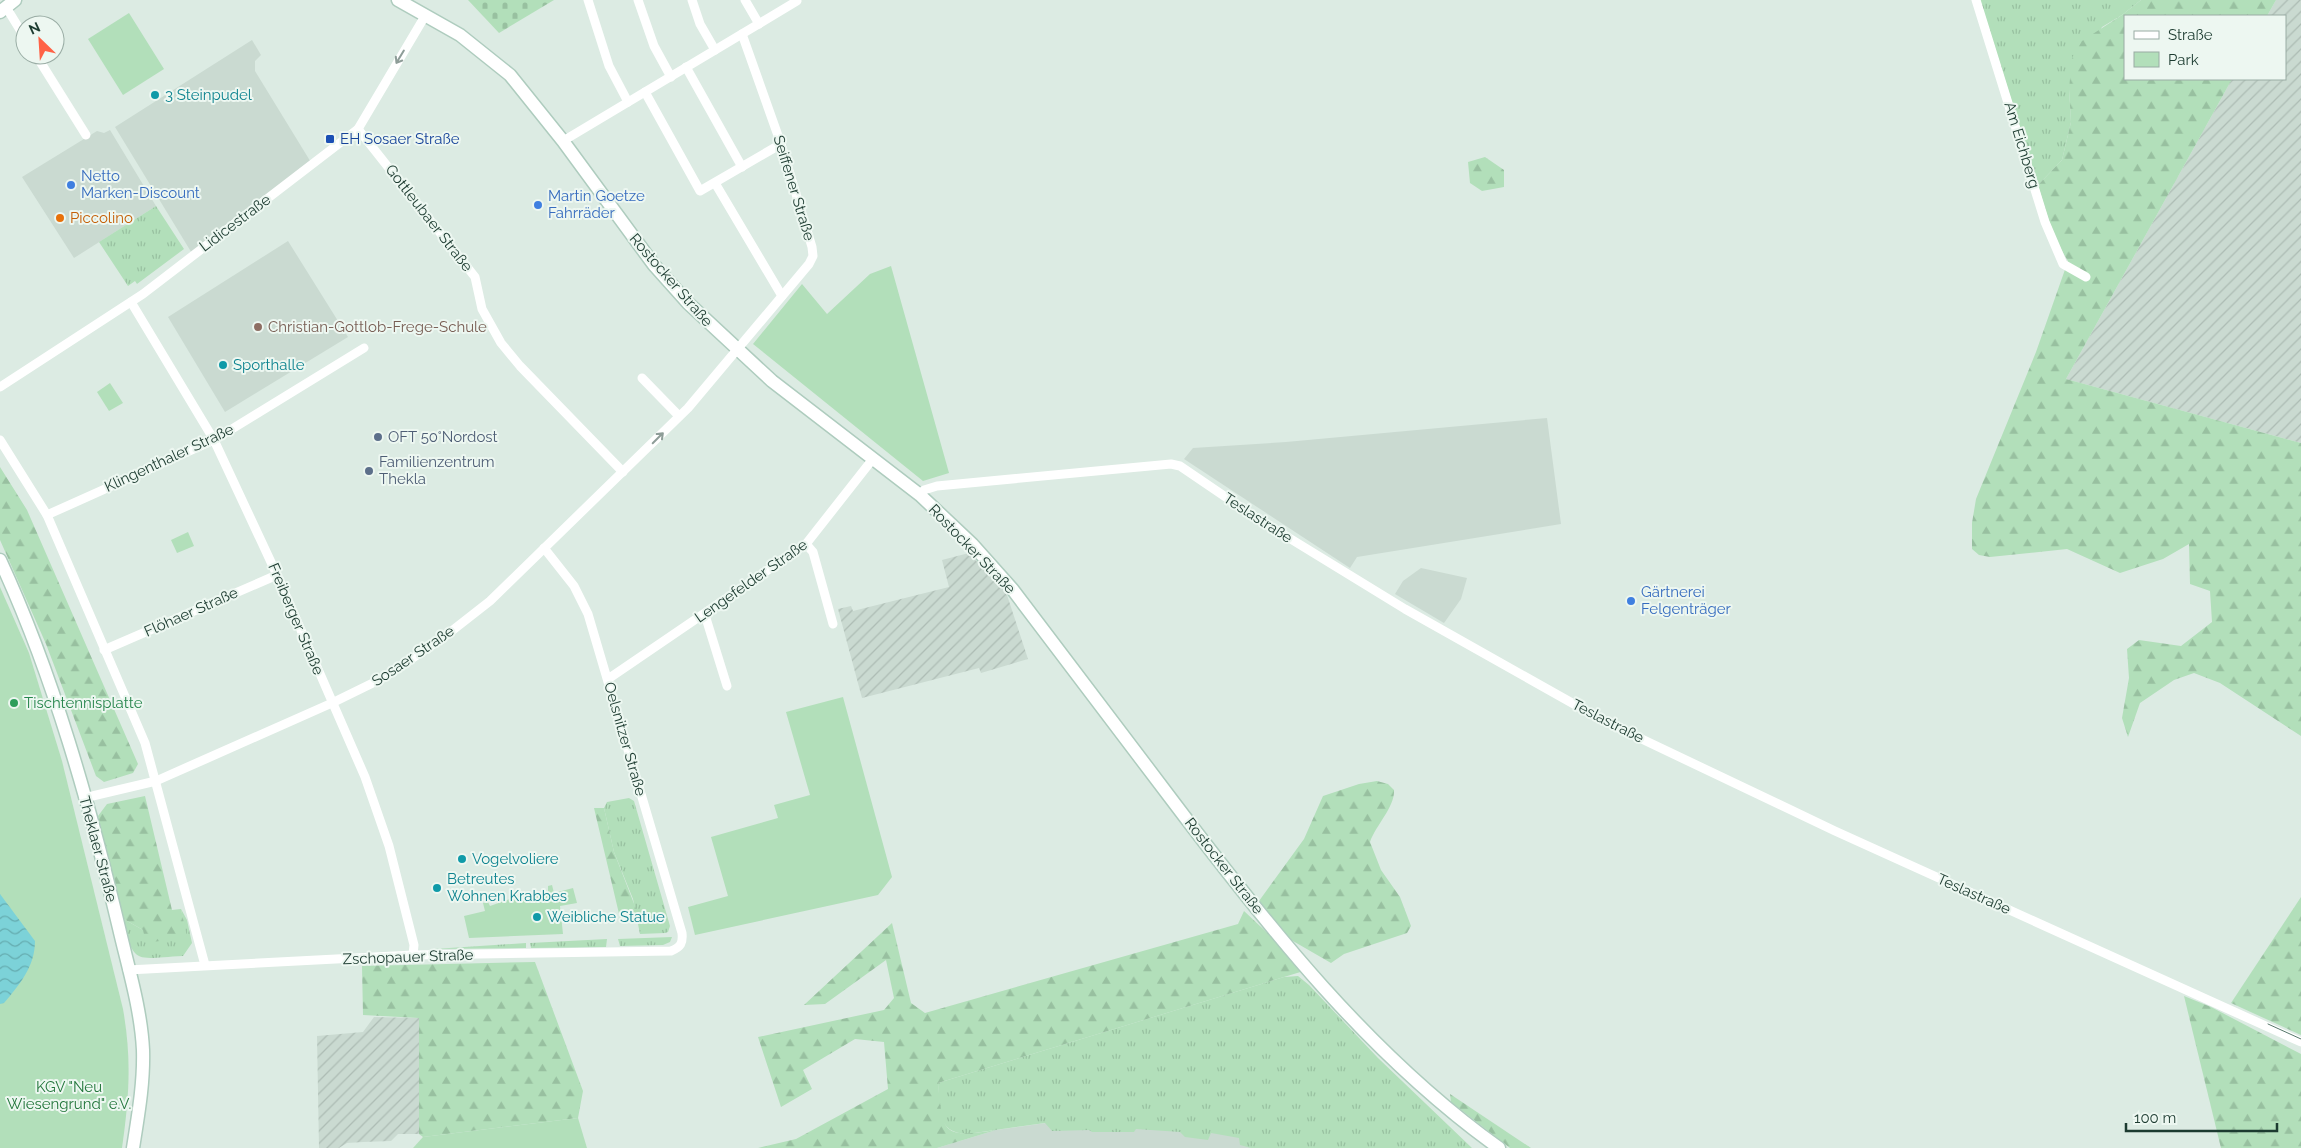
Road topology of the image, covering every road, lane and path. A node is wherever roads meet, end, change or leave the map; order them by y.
1 (398, 0) edge
2 (588, 0) edge
3 (638, 0) edge
4 (692, 0) edge
5 (745, 0) edge
6 (1976, 0) edge
7 (796, 1) edge
8 (7, 6) edge
9 (425, 16) junction
10 (15, 20) edge
11 (759, 24) junction
12 (742, 34) junction
13 (715, 50) junction
14 (42, 65) edge
15 (686, 67) junction
16 (671, 77) junction
17 (645, 92) junction
18 (628, 102) junction
19 (358, 129) junction
20 (86, 135) dead end
21 (563, 141) junction
22 (781, 144) junction
23 (742, 167) junction
24 (715, 183) junction
25 (2086, 277) dead end
26 (782, 296) junction
27 (131, 302) junction
28 (364, 348) dead end
29 (737, 351) junction
30 (642, 378) dead end
31 (0, 387) edge
32 (679, 416) junction
33 (0, 440) edge
34 (214, 440) junction
35 (872, 460) junction
36 (623, 472) junction
37 (920, 495) junction
38 (47, 515) junction
39 (806, 544) junction
40 (544, 548) junction
41 (0, 560) edge
42 (277, 575) junction
43 (705, 615) junction
44 (833, 624) dead end
45 (104, 650) junction
46 (608, 680) junction
47 (727, 686) dead end
48 (332, 703) junction
49 (156, 781) junction
50 (84, 798) junction
51 (683, 941) joint
52 (413, 955) junction
53 (204, 965) junction
54 (128, 970) junction
55 (2301, 1042) edge
56 (133, 1148) edge
57 (1499, 1148) edge

1 - 9 main road, Rostocker Straße
2 - 18 street
3 - 16 street
4 - 13 street
5 - 11 street
6 - 25 street, Am Eichberg
7 - 11 street
8 - 10 street
9 -> 19 street, Lidicestraße
9 - 21 main road, Rostocker Straße
11 - 12 street
12 - 13 street
12 - 22 street, Seiffener Straße
13 - 15 street
14 - 20 street
15 - 16 street
15 - 23 street
16 - 17 street
17 - 18 street
17 - 24 street
18 - 21 street
19 - 27 street, Lidicestraße
19 - 36 street, Gottleubaer Straße
21 - 29 main road, Rostocker Straße
22 - 23 street
22 - 26 street, Seiffener Straße
23 - 24 street
24 - 26 street
26 - 29 street, Seiffener Straße
27 - 31 street, Lidicestraße
27 - 34 street, Freiberger Straße
28 - 34 street, Klingenthaler Straße
29 - 32 street, Sosaer Straße
29 - 35 main road, Rostocker Straße
30 - 32 street
36 -> 32 street, Sosaer Straße
33 - 38 street
34 - 38 street, Klingenthaler Straße
34 - 42 street, Freiberger Straße
35 - 37 main road, Rostocker Straße
35 - 39 street, Lengefelder Straße
36 - 40 street, Sosaer Straße
37 - 55 street, Teslastraße
37 - 57 main road, Rostocker Straße
38 - 45 street
39 - 43 street, Lengefelder Straße
39 - 44 street
40 - 46 street, Oelsnitzer Straße
40 - 48 street, Sosaer Straße
41 - 50 main road, Theklaer Straße
42 - 45 street, Flöhaer Straße
42 - 48 street, Freiberger Straße
43 - 46 street, Lengefelder Straße
43 - 47 street
45 - 49 street
46 - 51 street, Oelsnitzer Straße
48 - 49 street, Sosaer Straße
48 - 52 street, Freiberger Straße
49 - 50 street, Sosaer Straße
49 - 53 street
50 - 54 main road, Theklaer Straße
51 - 52 street, Zschopauer Straße
52 - 53 street, Zschopauer Straße
53 - 54 street, Zschopauer Straße
54 - 56 main road, Theklaer Straße

